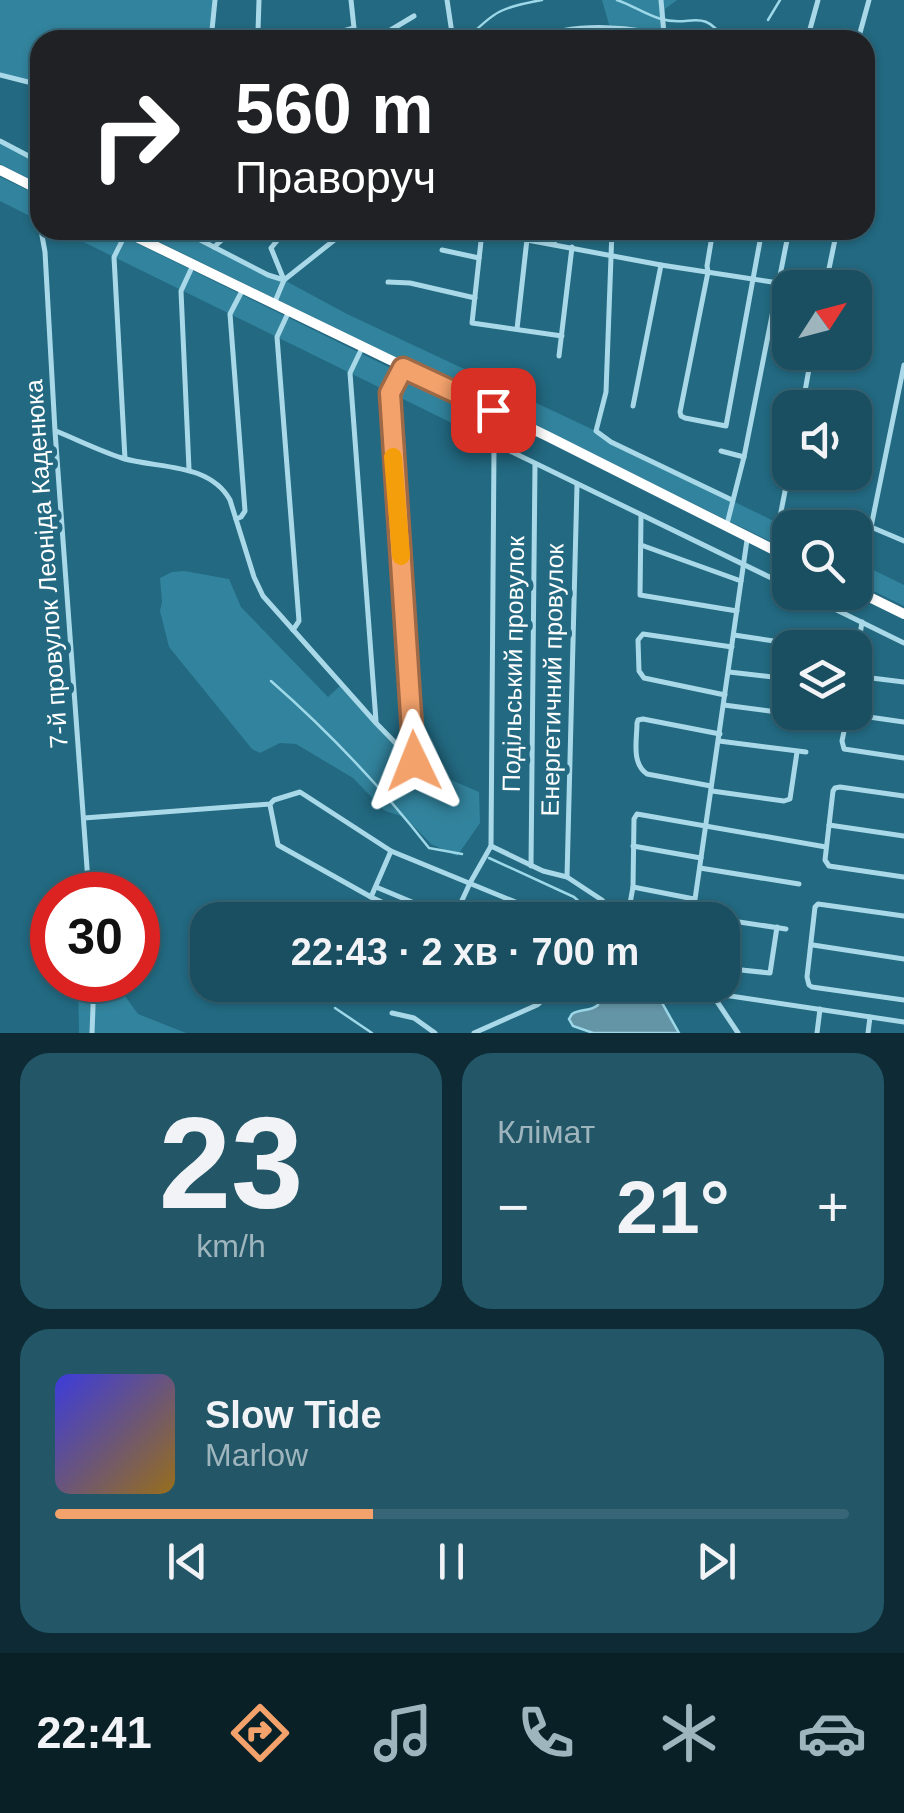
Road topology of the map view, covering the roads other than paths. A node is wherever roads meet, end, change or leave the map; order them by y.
1 (215, 0) edge
2 (259, 0) edge
3 (351, 0) edge
4 (448, 0) edge
5 (660, 0) edge
6 (818, 0) edge
7 (869, 0) edge
8 (414, 16) dead end
9 (354, 28) joint
10 (212, 30) edge
11 (258, 30) edge
12 (347, 30) edge
13 (391, 30) edge
14 (452, 30) edge
15 (560, 30) edge
16 (641, 30) edge
17 (664, 30) edge
18 (810, 30) edge
19 (861, 30) edge
20 (0, 75) edge
21 (30, 81) edge
22 (0, 141) edge
23 (30, 157) edge
24 (0, 170) edge
25 (30, 185) edge
26 (42, 240) edge
27 (121, 240) edge
28 (143, 240) edge
29 (201, 240) edge
30 (222, 240) edge
31 (278, 240) edge
32 (334, 240) edge
33 (478, 240) edge
34 (526, 240) joint
35 (555, 240) edge
36 (612, 240) edge
37 (711, 240) edge
38 (760, 240) edge
39 (787, 240) edge
40 (834, 240) edge
41 (554, 244) junction
42 (214, 247) junction
43 (572, 247) junction
44 (442, 250) dead end
45 (611, 254) junction
46 (479, 258) junction
47 (193, 264) junction
48 (661, 265) junction
49 (781, 270) edge
50 (828, 270) edge
51 (708, 272) junction
52 (284, 280) junction
53 (753, 280) junction
54 (388, 282) dead end
55 (772, 283) edge
56 (243, 289) junction
57 (475, 298) junction
58 (274, 304) junction
59 (289, 312) junction
60 (772, 315) edge
61 (518, 329) junction
62 (562, 336) junction
63 (362, 348) junction
64 (559, 356) dead end
65 (904, 365) edge
66 (403, 368) junction
67 (632, 406) dead end
68 (55, 431) junction
69 (720, 451) dead end
70 (744, 457) junction
71 (125, 459) junction
72 (534, 463) junction
73 (189, 469) junction
74 (577, 484) junction
75 (732, 500) junction
76 (641, 515) junction
77 (236, 519) junction
78 (872, 522) edge
79 (726, 527) junction
80 (872, 527) edge
81 (747, 537) junction
82 (904, 541) edge
83 (640, 545) junction
84 (772, 550) edge
85 (744, 565) junction
86 (772, 579) edge
87 (742, 581) junction
88 (872, 598) edge
89 (737, 610) junction
90 (837, 610) edge
91 (904, 614) edge
92 (862, 622) junction
93 (294, 630) junction
94 (860, 630) edge
95 (734, 634) junction
96 (772, 640) edge
97 (904, 643) edge
98 (732, 647) junction
99 (728, 672) junction
100 (772, 678) edge
101 (872, 678) edge
102 (904, 682) edge
103 (725, 695) junction
104 (724, 705) junction
105 (772, 711) edge
106 (872, 717) edge
107 (904, 722) edge
108 (376, 723) junction
109 (844, 730) edge
110 (719, 738) junction
111 (798, 752) junction
112 (806, 752) dead end
113 (904, 758) edge
114 (712, 788) junction
115 (904, 796) edge
116 (270, 804) junction
117 (84, 818) junction
118 (829, 825) junction
119 (705, 827) junction
120 (904, 836) edge
121 (491, 846) junction
122 (633, 846) junction
123 (826, 847) junction
124 (391, 852) junction
125 (701, 858) junction
126 (531, 866) junction
127 (700, 868) junction
128 (87, 872) edge
129 (904, 876) edge
130 (567, 877) junction
131 (470, 883) junction
132 (799, 884) dead end
133 (376, 886) junction
134 (633, 887) junction
135 (371, 897) junction
136 (695, 899) junction
137 (382, 902) edge
138 (413, 902) edge
139 (462, 902) edge
140 (516, 902) edge
141 (604, 902) edge
142 (631, 902) edge
143 (694, 902) edge
144 (904, 916) edge
145 (740, 923) edge
146 (777, 927) junction
147 (786, 928) dead end
148 (812, 945) junction
149 (904, 958) edge
150 (740, 970) edge
151 (740, 998) edge
152 (904, 1000) edge
153 (93, 1002) edge
154 (541, 1002) edge
155 (717, 1002) edge
156 (820, 1008) junction
157 (392, 1013) dead end
158 (870, 1017) junction
159 (904, 1022) edge
160 (92, 1033) edge
161 (435, 1033) edge
162 (474, 1033) edge
163 (738, 1033) edge
164 (817, 1033) edge
165 (868, 1033) edge

1 - 10 street
2 - 11 street
3 - 9 street
4 - 14 street
5 - 17 street
6 - 18 street
7 - 19 street
8 - 13 street
9 - 12 street
15 - 16 street
20 - 21 street
22 - 23 street
24 - 25 highway
26 - 68 street, 7-й провулок Леоніда Каденюка
27 - 71 street
28 - 47 highway
29 - 42 street
30 - 42 street
31 - 52 street
32 - 52 street
33 - 46 street
34 - 41 street
34 - 61 street
35 - 41 street
36 - 45 street
37 - 51 street
38 - 53 street
39 - 49 street
40 - 50 street
41 - 43 street
42 - 52 street
43 - 45 street
43 - 62 street
44 - 46 street
45 - 48 street
45 - 75 street
46 - 57 street
47 - 56 highway
47 - 73 street
48 - 51 street
48 - 67 street
51 - 53 street
51 - 53 street
52 - 58 street
53 - 55 street
54 - 57 street
56 - 58 highway
56 - 77 street
57 - 61 street
58 - 59 highway
59 - 63 highway
59 - 93 street
60 - 70 street
61 - 62 street
62 - 64 street
63 - 66 highway
63 - 108 street
65 - 78 street
66 - 79 highway
66 - 108 street
68 - 71 street
68 - 117 street, 7-й провулок Леоніда Каденюка
69 - 70 street
70 - 75 street
71 - 73 street
72 - 74 street, Подільський провулок
72 - 121 street, Подільський провулок
72 - 126 street, Подільський провулок
73 - 77 street
74 - 76 street, Подільський провулок
74 - 130 street, Енергетичний провулок
75 - 79 street
76 - 83 street
76 - 85 street, Подільський провулок
77 - 93 street
79 - 81 highway
80 - 82 street
81 - 84 highway
81 - 85 street
83 - 87 street
83 - 89 street
85 - 86 street, Подільський провулок
85 - 87 street
87 - 89 street
88 - 91 highway
89 - 95 street
90 - 92 street
92 - 94 street
92 - 97 street
93 - 108 street
95 - 96 street
95 - 98 street
98 - 99 street
98 - 103 street
99 - 100 street
99 - 103 street
101 - 102 street
103 - 104 street
104 - 105 street
104 - 110 street
106 - 107 street
109 - 113 street
110 - 111 street
110 - 114 street
110 - 114 street
111 - 112 street
111 - 114 street
114 - 119 street
115 - 118 street
116 - 117 street
116 - 124 street
116 - 135 street
117 - 128 street, 7-й провулок Леоніда Каденюка
118 - 120 street
118 - 123 street
119 - 122 street
119 - 123 street
119 - 125 street
121 - 126 street
121 - 131 street
122 - 125 street
122 - 134 street
123 - 129 street
124 - 131 street
124 - 133 street
125 - 127 street
126 - 130 street
127 - 132 street
127 - 136 street
130 - 141 street
131 - 139 street
131 - 140 street
133 - 135 street
133 - 138 street
134 - 136 street
134 - 142 street
135 - 137 street
136 - 143 street
144 - 148 street
145 - 146 street
146 - 147 street
146 - 150 street
148 - 149 street
148 - 152 street
151 - 156 street
153 - 160 street
154 - 162 street
155 - 163 street
156 - 158 street
156 - 164 street
157 - 161 street
158 - 159 street
158 - 165 street

